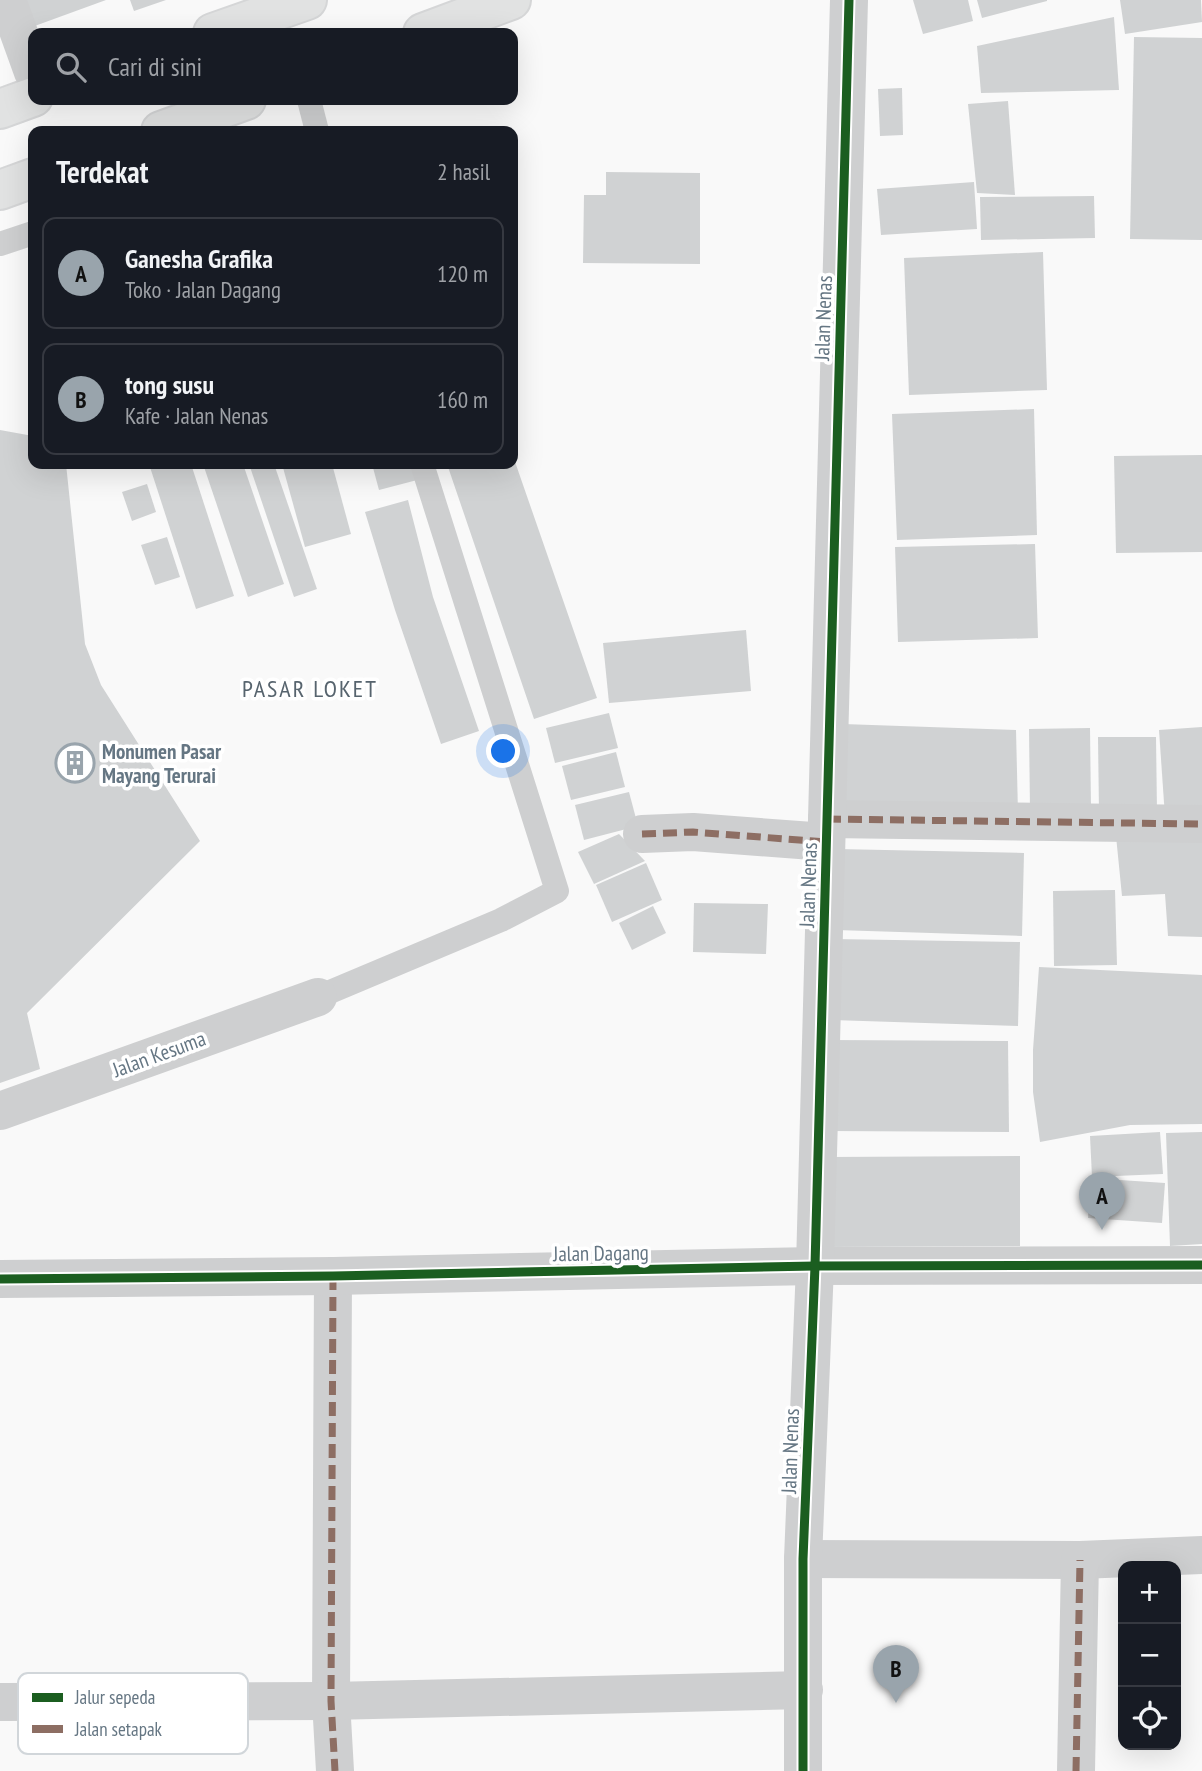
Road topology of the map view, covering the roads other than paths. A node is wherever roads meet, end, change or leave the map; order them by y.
1 (7, 0) edge
2 (307, 0) edge
3 (511, 0) edge
4 (849, 0) edge
5 (227, 28) edge
6 (436, 28) edge
7 (28, 58) edge
8 (28, 99) edge
9 (232, 105) edge
10 (310, 105) edge
11 (0, 108) edge
12 (175, 126) edge
13 (316, 126) edge
14 (28, 180) edge
15 (0, 190) edge
16 (28, 235) edge
17 (0, 244) edge
18 (424, 469) edge
19 (1202, 824) edge
20 (827, 830) junction
21 (642, 834) dead end
22 (318, 997) joint
23 (0, 1111) edge
24 (1202, 1265) edge
25 (815, 1266) junction
26 (333, 1276) junction
27 (0, 1279) edge
28 (1202, 1555) edge
29 (803, 1559) junction
30 (1080, 1560) junction
31 (804, 1690) junction
32 (248, 1701) edge
33 (331, 1701) junction
34 (0, 1702) edge
35 (18, 1702) edge
36 (335, 1771) edge
37 (803, 1771) edge
38 (1076, 1771) edge

1 - 7 street
2 - 5 main road
3 - 6 main road
4 - 20 street, Jalan Nenas
8 - 11 main road
9 - 12 main road
10 - 13 lane
14 - 15 main road
16 - 17 lane
18 - 22 lane
19 - 20 street
20 - 21 street
20 - 25 street, Jalan Nenas
22 - 23 street, Jalan Kesuma
24 - 25 street, Jalan Dagang
25 - 26 street, Jalan Dagang
25 - 29 street, Jalan Nenas
26 - 27 street, Jalan Dagang
26 - 33 street
28 - 30 street
29 - 30 street
29 - 31 street, Jalan Nenas
30 - 38 street
31 - 33 street
31 - 37 street, Jalan Nenas
32 - 33 street
33 - 36 street
34 - 35 street

